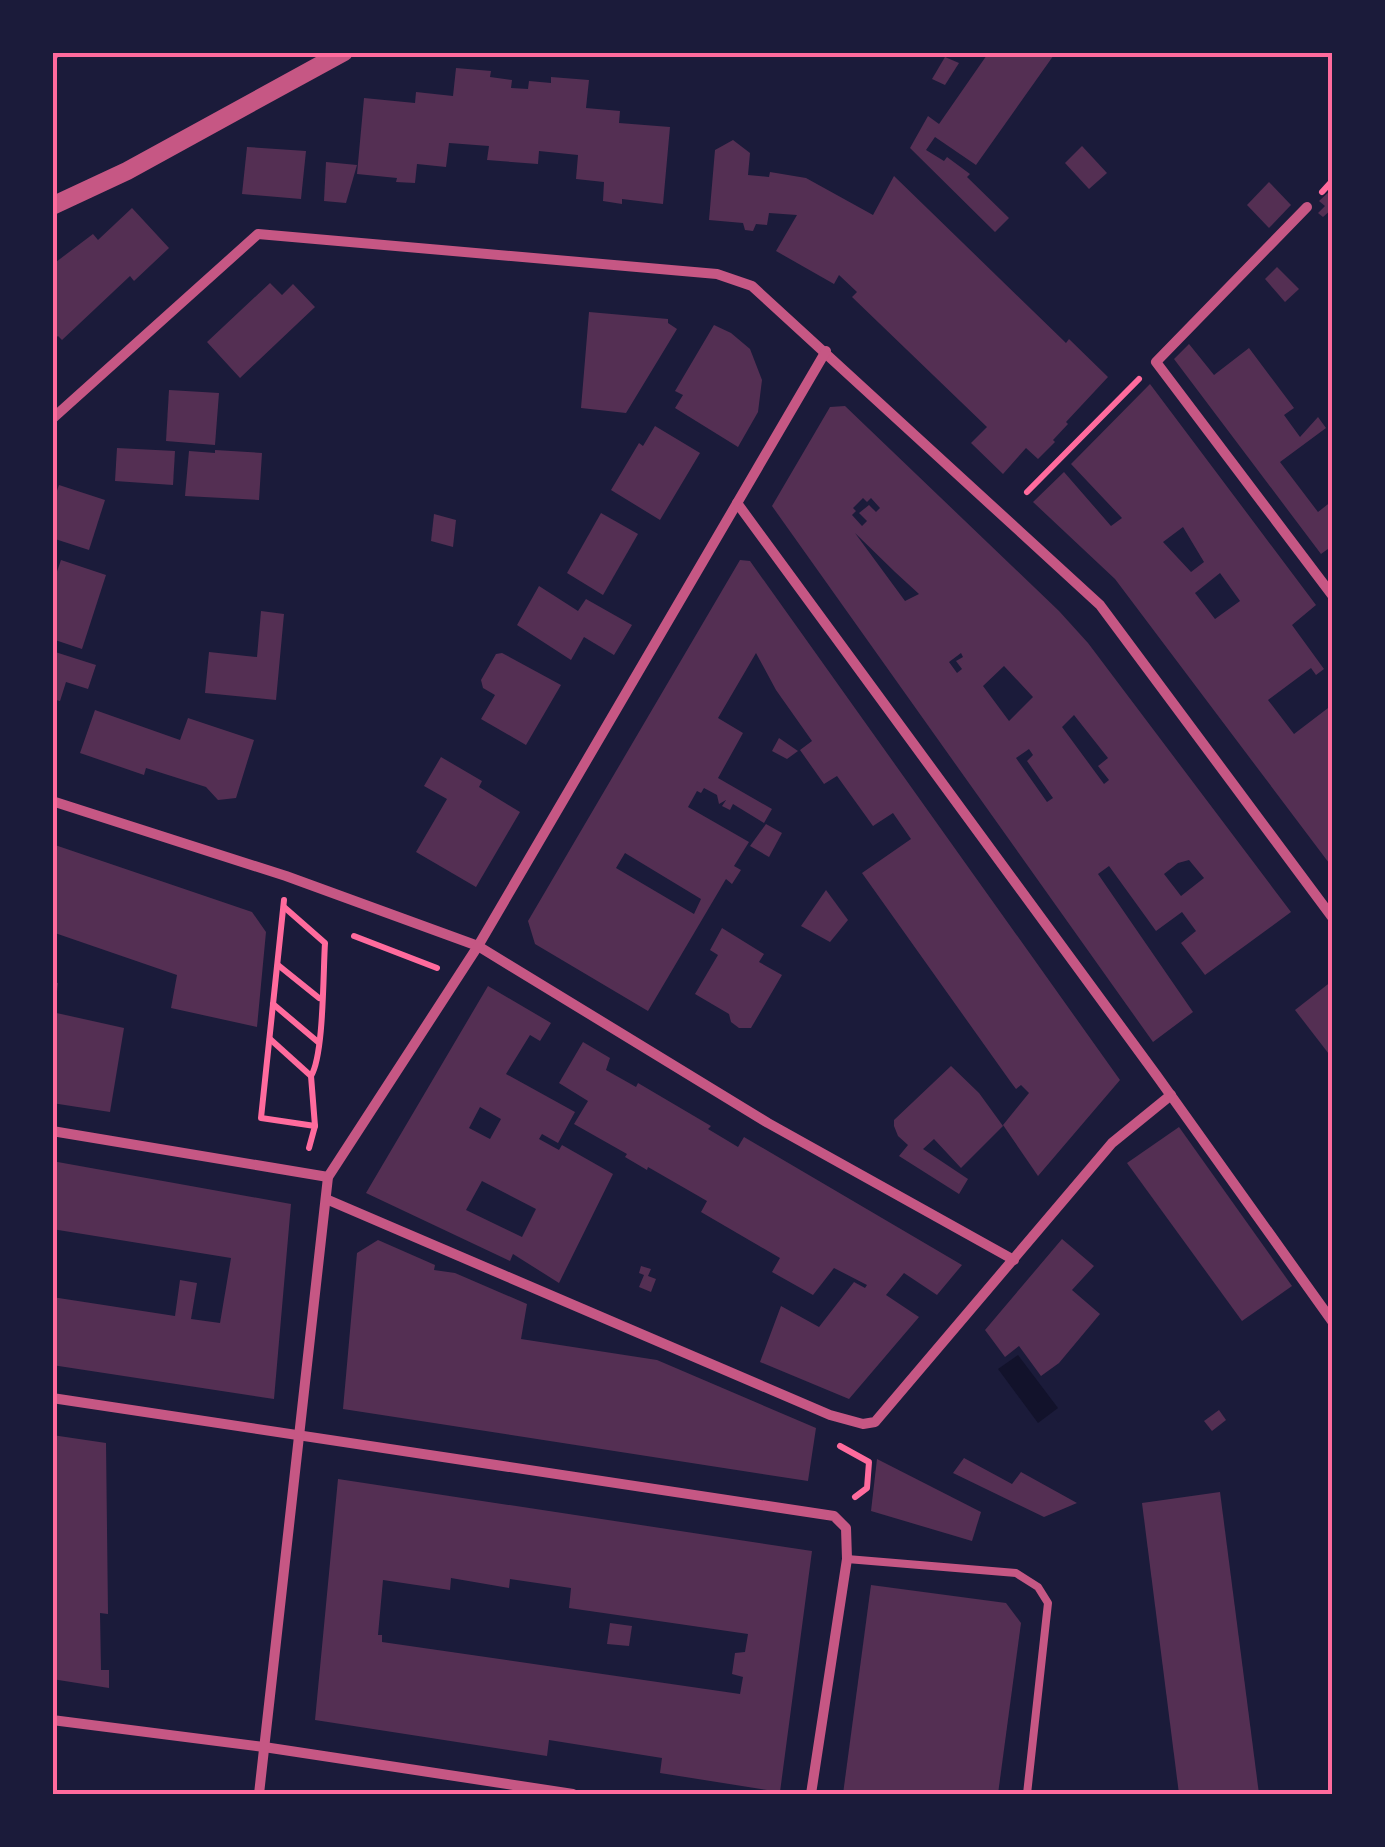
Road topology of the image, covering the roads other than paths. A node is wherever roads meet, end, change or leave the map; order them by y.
1 (344, 52) edge
2 (52, 206) edge
3 (1307, 206) dead end
4 (826, 351) junction
5 (52, 419) edge
6 (737, 503) junction
7 (1332, 595) edge
8 (52, 801) edge
9 (1332, 917) edge
10 (478, 946) junction
11 (1171, 1094) junction
12 (52, 1131) edge
13 (328, 1177) junction
14 (326, 1199) junction
15 (1014, 1260) junction
16 (1332, 1321) edge
17 (52, 1398) edge
18 (301, 1436) junction
19 (847, 1559) junction
20 (52, 1720) edge
21 (264, 1748) junction
22 (259, 1794) edge
23 (573, 1794) edge
24 (811, 1794) edge
25 (1027, 1794) edge

1 - 2 street
3 - 7 street
4 - 5 street
4 - 6 street
4 - 9 street
6 - 10 street
6 - 11 street
8 - 10 street
10 - 13 street
10 - 15 street
11 - 15 street
11 - 16 street
12 - 13 street
13 - 14 street
14 - 15 street
14 - 18 street
17 - 18 street
18 - 19 street
18 - 21 street
19 - 24 street
19 - 25 lane
20 - 21 street
21 - 22 street
21 - 23 street

